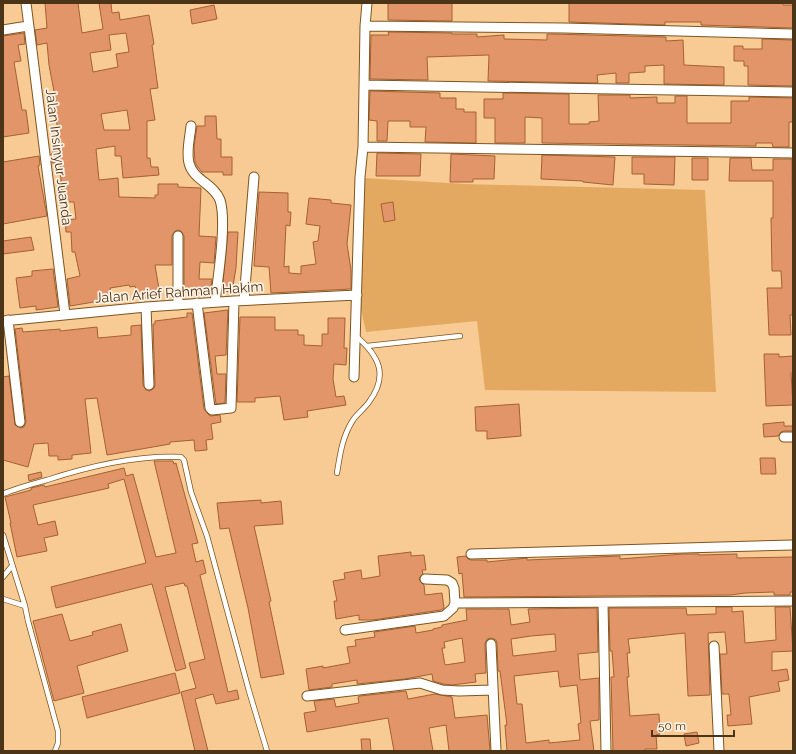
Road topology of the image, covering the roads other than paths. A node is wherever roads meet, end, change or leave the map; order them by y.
1 (26, 3) edge
2 (367, 3) edge
3 (28, 26) junction
4 (365, 26) junction
5 (3, 30) edge
6 (793, 34) edge
7 (364, 85) junction
8 (793, 92) edge
9 (191, 126) dead end
10 (363, 147) junction
11 (793, 153) edge
12 (254, 177) dead end
13 (178, 236) dead end
14 (357, 295) junction
15 (244, 300) junction
16 (231, 301) junction
17 (215, 302) junction
18 (197, 303) junction
19 (178, 305) junction
20 (146, 307) junction
21 (65, 314) junction
22 (5, 320) edge
23 (356, 336) junction
24 (460, 336) dead end
25 (367, 346) junction
26 (354, 377) dead end
27 (149, 386) dead end
28 (20, 422) dead end
29 (337, 473) dead end
30 (3, 494) edge
31 (3, 535) edge
32 (793, 545) edge
33 (471, 554) dead end
34 (12, 566) junction
35 (3, 577) edge
36 (425, 579) dead end
37 (3, 599) edge
38 (793, 601) edge
39 (455, 603) junction
40 (603, 603) junction
41 (25, 606) junction
42 (345, 630) dead end
43 (491, 644) dead end
44 (714, 646) dead end
45 (493, 690) junction
46 (307, 696) dead end
47 (55, 751) edge
48 (268, 751) edge
49 (496, 751) edge
50 (606, 751) edge
51 (719, 751) edge

1 - 3 street, Jalan Insinyur Juanda
2 - 4 street
3 - 5 street
3 - 21 street, Jalan Insinyur Juanda
4 - 6 street
4 - 7 street
7 - 8 street
7 - 10 street
9 - 17 street
10 - 11 street
10 - 14 street
12 - 15 street
13 - 19 street
14 - 15 street, Jalan Arief Rahman Hakim
14 - 23 street
15 - 16 street, Jalan Arief Rahman Hakim
16 - 17 street, Jalan Arief Rahman Hakim
16 - 18 street
17 - 18 street, Jalan Arief Rahman Hakim
18 - 19 street, Jalan Arief Rahman Hakim
19 - 20 street, Jalan Arief Rahman Hakim
20 - 21 street, Jalan Arief Rahman Hakim
20 - 27 street
21 - 22 street, Jalan Arief Rahman Hakim
22 - 28 street
23 - 25 lane
23 - 26 street
24 - 25 lane
25 - 29 lane
30 - 48 lane
31 - 34 lane
32 - 33 street
34 - 35 lane
34 - 41 lane
36 - 39 street
37 - 41 lane
38 - 40 street
39 - 40 street
39 - 42 street
40 - 50 street
41 - 47 lane
43 - 45 street
44 - 51 street
45 - 46 street
45 - 49 street

